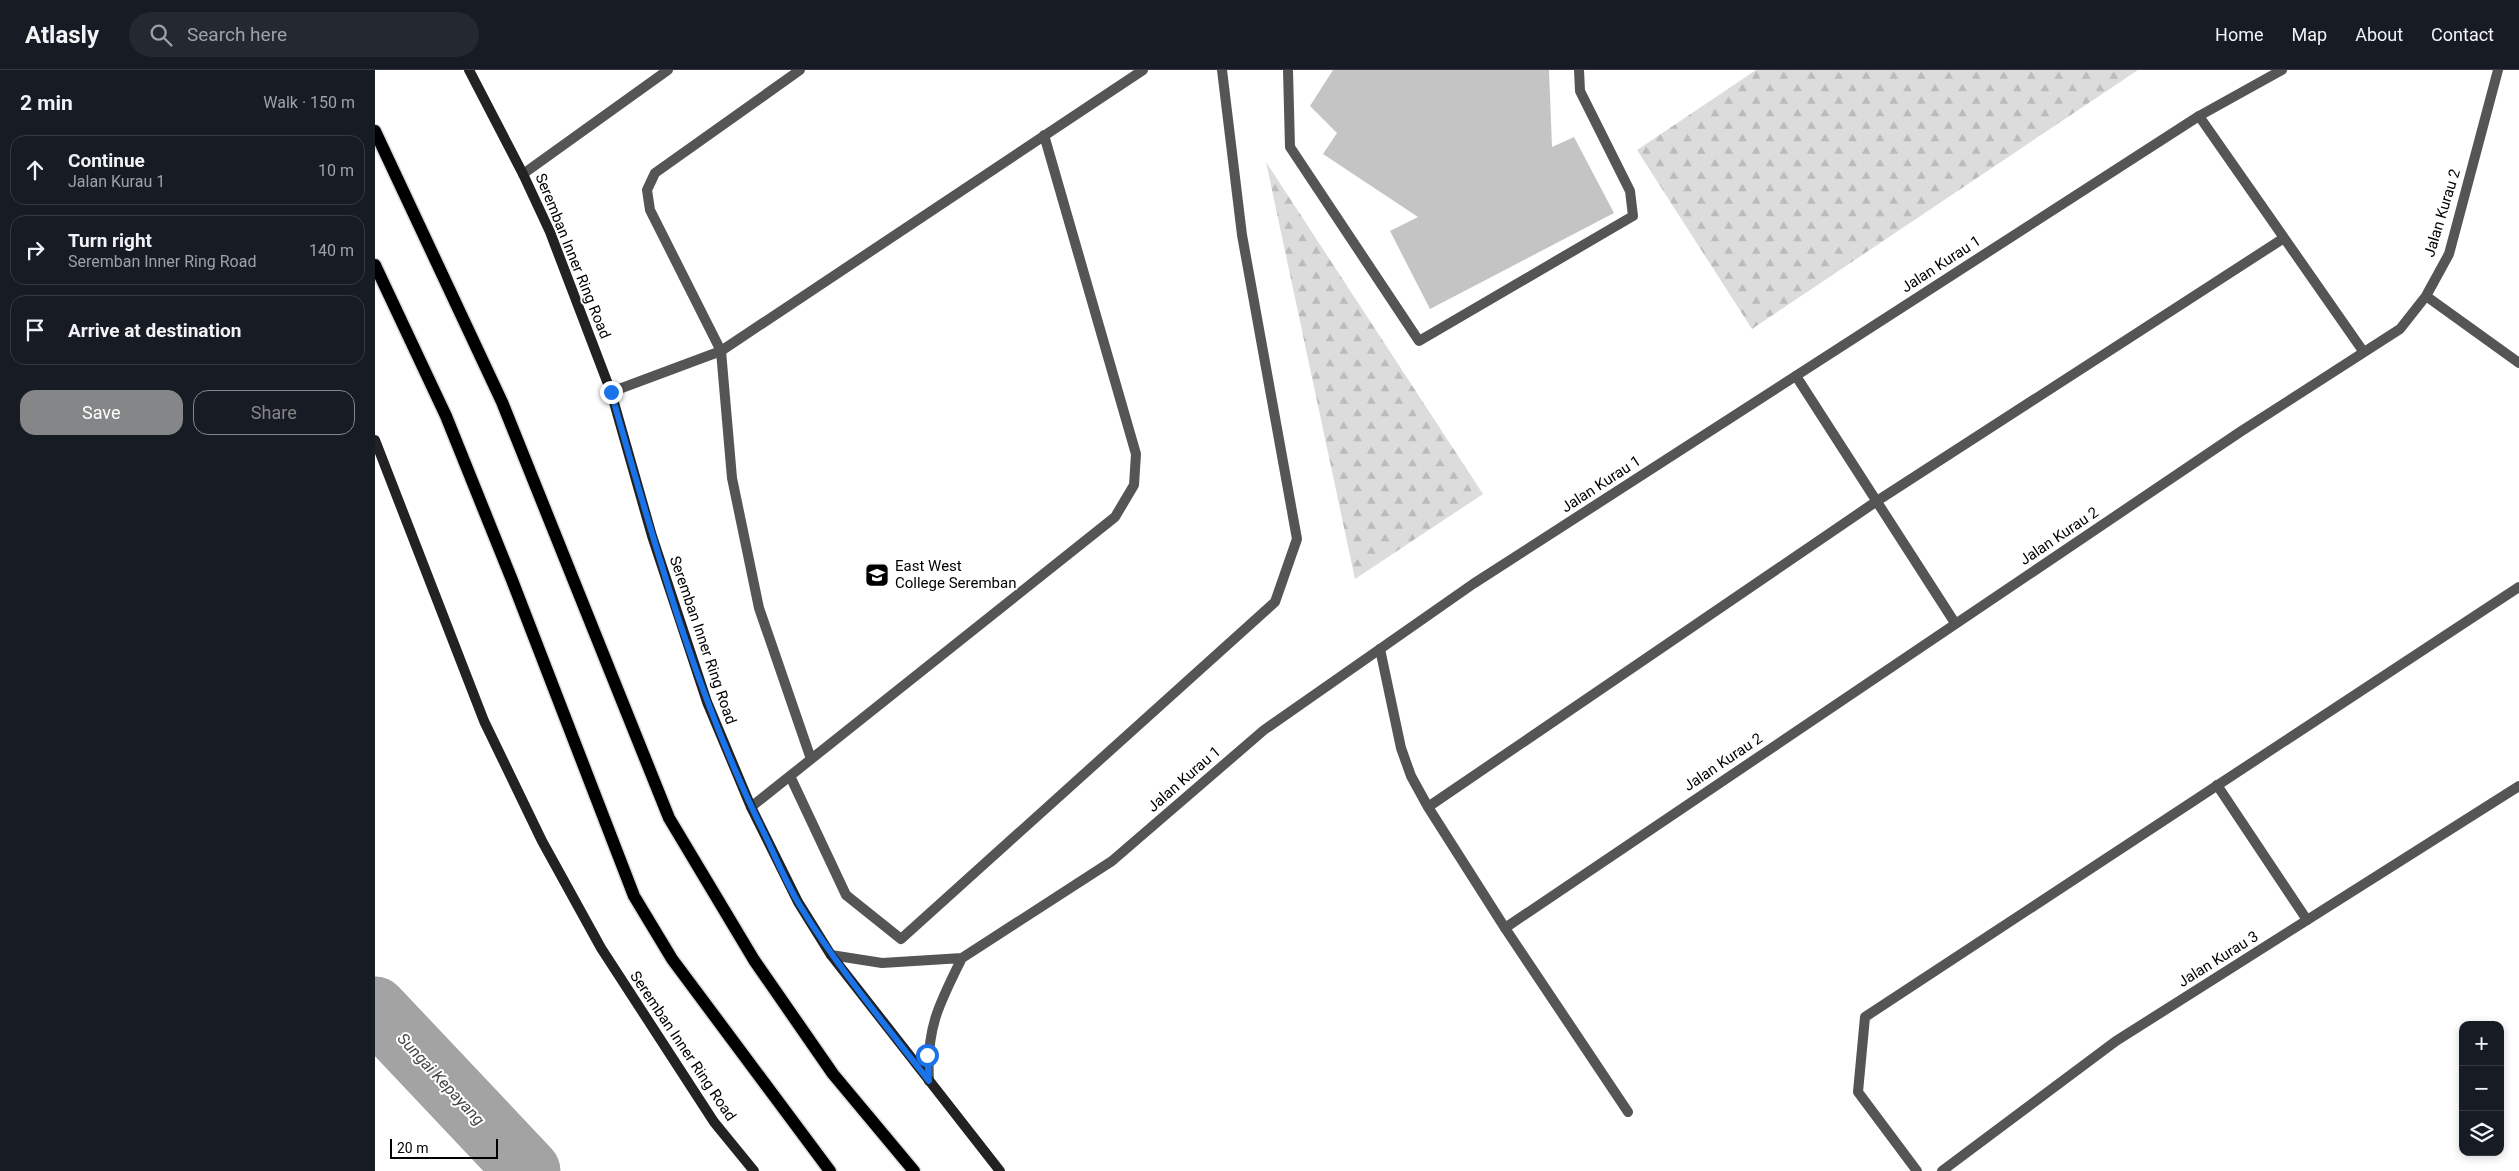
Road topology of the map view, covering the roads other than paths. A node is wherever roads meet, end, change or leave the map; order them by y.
1 (469, 70) edge
2 (668, 70) edge
3 (799, 70) edge
4 (1143, 70) edge
5 (1222, 70) edge
6 (1288, 70) edge
7 (1579, 70) edge
8 (2282, 70) edge
9 (2498, 70) edge
10 (2199, 116) junction
11 (375, 131) edge
12 (1044, 135) junction
13 (523, 174) junction
14 (2284, 238) junction
15 (375, 265) edge
16 (2426, 296) junction
17 (721, 351) junction
18 (2363, 351) junction
19 (2519, 363) edge
20 (1796, 376) junction
21 (611, 392) junction
22 (375, 440) edge
23 (1877, 501) junction
24 (2519, 587) edge
25 (1955, 623) junction
26 (1380, 649) junction
27 (811, 759) junction
28 (790, 776) junction
29 (2217, 785) junction
30 (2519, 786) edge
31 (751, 807) junction
32 (1428, 807) junction
33 (2307, 920) junction
34 (1505, 928) junction
35 (831, 955) junction
36 (962, 958) junction
37 (929, 1081) junction
38 (1628, 1112) dead end
39 (754, 1171) edge
40 (830, 1171) edge
41 (914, 1171) edge
42 (1000, 1171) edge
43 (1917, 1171) edge
44 (1942, 1171) edge

1 - 13 main road, Seremban Inner Ring Road
2 - 13 street
3 - 17 street
4 - 12 street
5 - 28 street
6 - 7 street
8 - 10 street, Jalan Kurau 1
9 - 16 street, Jalan Kurau 2
10 - 14 street
10 - 20 street, Jalan Kurau 1
11 - 41 main road
12 - 17 street
12 - 27 street
13 - 21 main road, Seremban Inner Ring Road
14 - 18 street
14 - 23 street
15 - 40 main road
16 - 18 street, Jalan Kurau 2
16 - 19 street
17 - 21 street
17 - 27 street
18 - 25 street, Jalan Kurau 2
20 - 23 street
20 - 26 street, Jalan Kurau 1
21 - 31 main road, Seremban Inner Ring Road
22 - 39 main road, Seremban Inner Ring Road
23 - 25 street
23 - 32 street
24 - 29 street
25 - 34 street, Jalan Kurau 2
26 - 32 street
26 - 36 street, Jalan Kurau 1
27 - 28 street
28 - 31 street
29 - 33 street
29 - 43 street
30 - 33 street, Jalan Kurau 3
31 - 35 main road, Seremban Inner Ring Road
32 - 34 street
33 - 44 street, Jalan Kurau 3
34 - 38 street
35 - 36 street, Jalan Kurau 1
35 - 37 main road, Seremban Inner Ring Road
36 - 37 street
37 - 42 main road, Seremban Inner Ring Road

